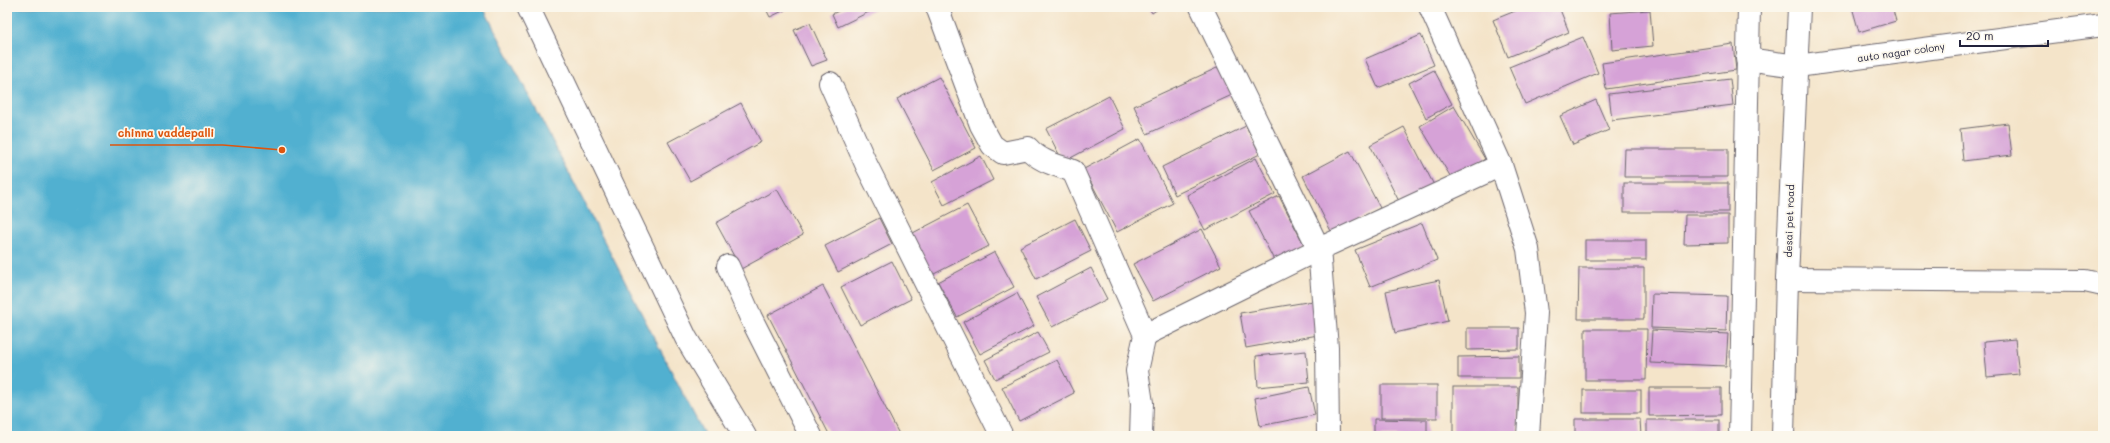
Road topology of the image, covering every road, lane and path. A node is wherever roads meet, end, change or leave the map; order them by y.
1 (528, 7) edge
2 (937, 7) edge
3 (1201, 7) edge
4 (1430, 7) edge
5 (1749, 7) edge
6 (1799, 7) edge
7 (2103, 25) edge
8 (1747, 59) junction
9 (1797, 66) junction
10 (830, 83) dead end
11 (1501, 165) junction
12 (1319, 249) junction
13 (728, 266) dead end
14 (1787, 279) junction
15 (2103, 285) edge
16 (1145, 335) junction
17 (745, 436) edge
18 (811, 436) edge
19 (1002, 436) edge
20 (1141, 436) edge
21 (1328, 436) edge
22 (1528, 436) edge
23 (1740, 436) edge
24 (1783, 436) edge

1 - 17 street
2 - 16 street
3 - 12 street
4 - 11 street
5 - 8 street
6 - 9 street, desai pet road
7 - 9 street, auto nagar colony
8 - 9 street, auto nagar colony
8 - 23 street
9 - 14 street, desai pet road
10 - 19 street
11 - 12 street
11 - 22 street
12 - 16 street
12 - 21 street
13 - 18 street
14 - 15 street
14 - 24 street, desai pet road
16 - 20 street

